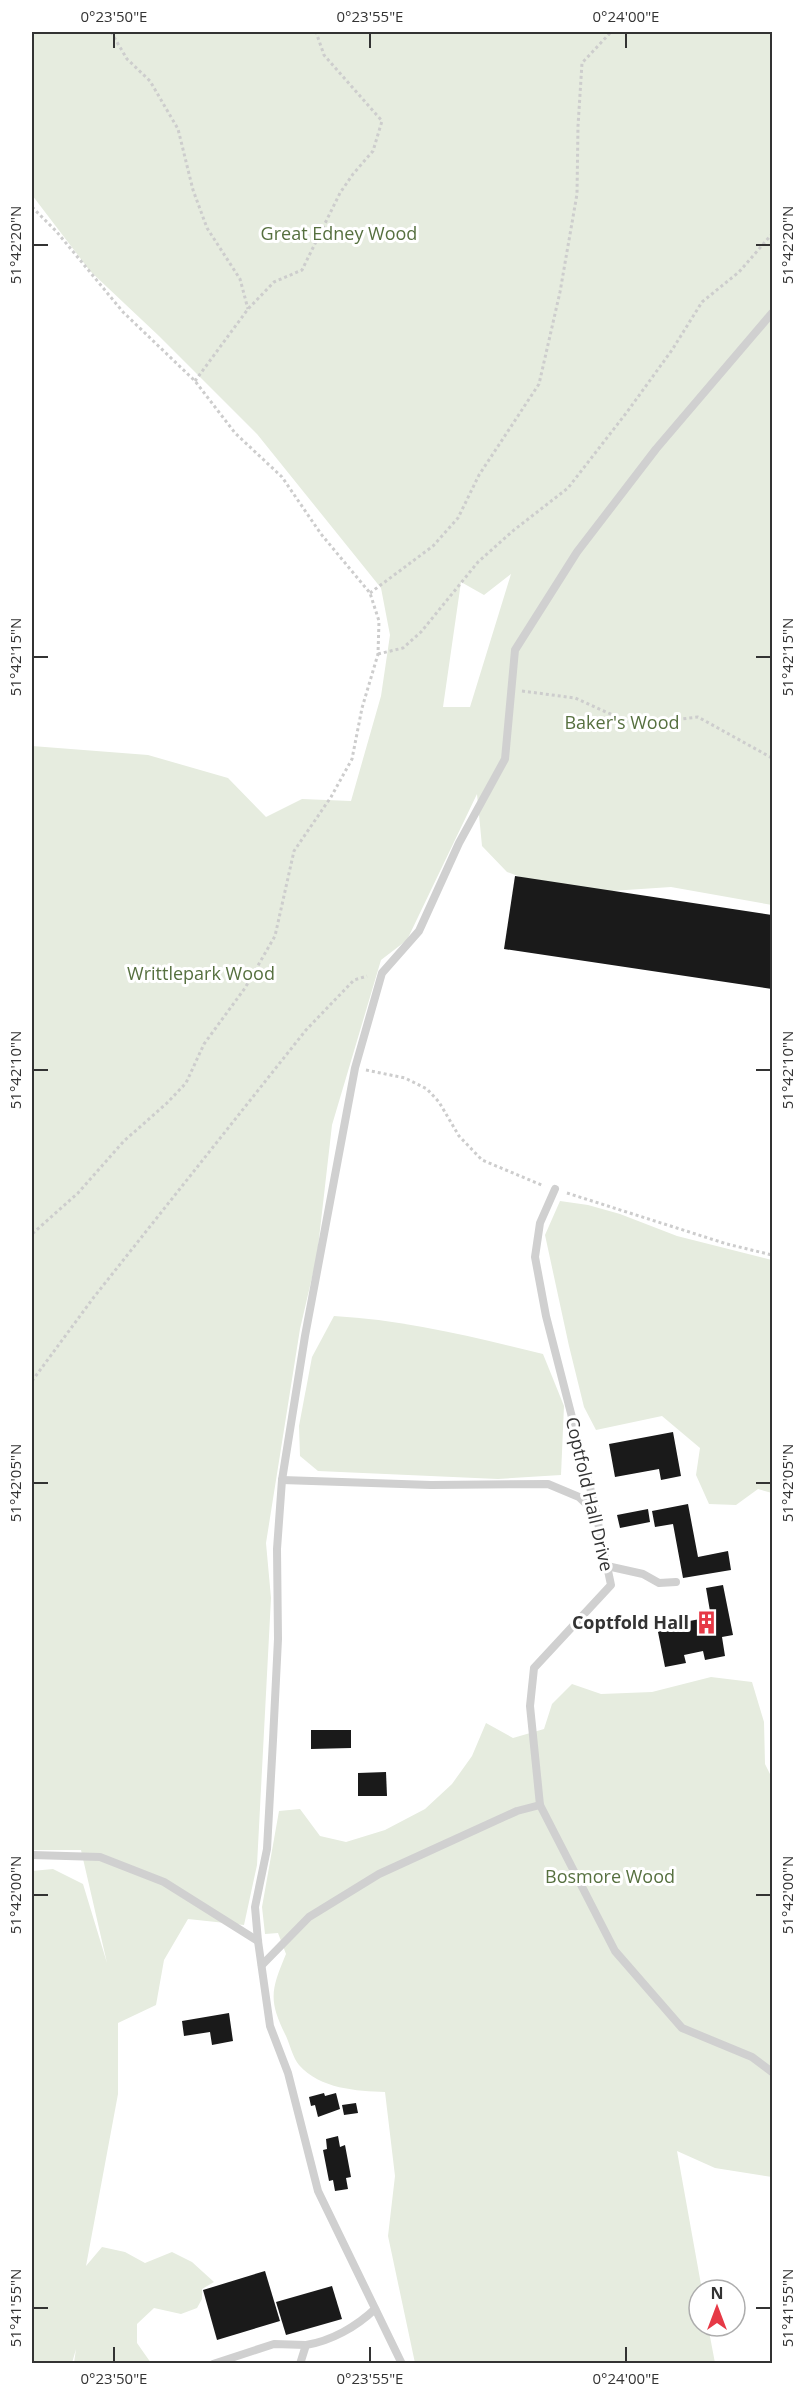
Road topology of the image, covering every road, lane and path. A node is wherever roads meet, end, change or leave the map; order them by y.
1 (111, 32) edge
2 (316, 32) edge
3 (610, 32) edge
4 (32, 207) edge
5 (772, 234) edge
6 (248, 309) junction
7 (772, 313) edge
8 (195, 381) junction
9 (370, 593) junction
10 (378, 654) junction
11 (512, 690) junction
12 (772, 758) edge
13 (382, 973) junction
14 (356, 1068) junction
15 (555, 1189) junction
16 (32, 1234) edge
17 (772, 1255) edge
18 (32, 1381) edge
19 (282, 1480) junction
20 (596, 1514) junction
21 (607, 1566) junction
22 (676, 1582) dead end
23 (540, 1805) junction
24 (32, 1855) edge
25 (258, 1941) junction
26 (262, 1965) junction
27 (772, 2072) edge
28 (375, 2309) junction
29 (306, 2345) junction
30 (213, 2364) edge
31 (300, 2364) edge
32 (402, 2364) edge

1 - 6 path
2 - 6 path
3 - 9 path
4 - 8 path
5 - 10 path
6 - 8 path
7 - 11 lane
8 - 9 path
9 - 10 path
10 - 16 path
11 - 12 path
11 - 13 lane
13 - 14 lane
13 - 18 path
14 - 15 path
14 - 19 lane
15 - 17 path
15 - 20 lane, Coptfold Hall Drive
19 - 20 lane
19 - 25 lane
20 - 21 lane, Coptfold Hall Drive
21 - 22 lane
21 - 23 lane, Coptfold Hall Drive
23 - 26 lane
23 - 27 lane, Coptfold Hall Drive
24 - 25 lane
25 - 26 lane
26 - 28 lane
28 - 29 lane
28 - 32 lane
29 - 30 lane
29 - 31 lane

